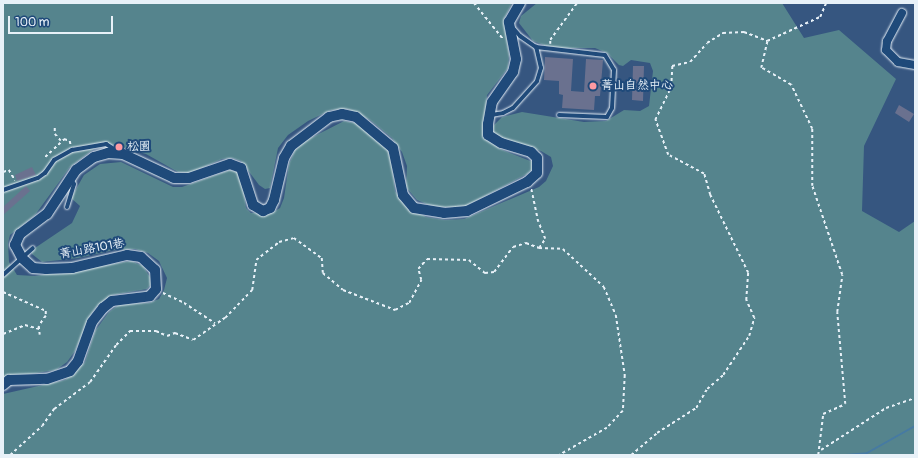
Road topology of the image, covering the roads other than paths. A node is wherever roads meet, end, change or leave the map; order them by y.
1 (520, 3) edge
2 (902, 13) dead end
3 (509, 22) junction
4 (536, 47) junction
5 (915, 65) edge
6 (488, 115) junction
7 (559, 115) dead end
8 (122, 154) junction
9 (71, 178) junction
10 (3, 190) edge
11 (67, 207) dead end
12 (33, 248) dead end
13 (22, 258) junction
14 (3, 275) edge
15 (3, 385) edge

1 - 3 street
2 - 5 street
3 - 4 lane
3 - 6 street
4 - 6 lane
4 - 7 lane
6 - 8 street
8 - 9 street
8 - 10 lane
9 - 11 lane
9 - 13 street
12 - 13 lane
13 - 14 lane
13 - 15 street, 菁山路101巷

